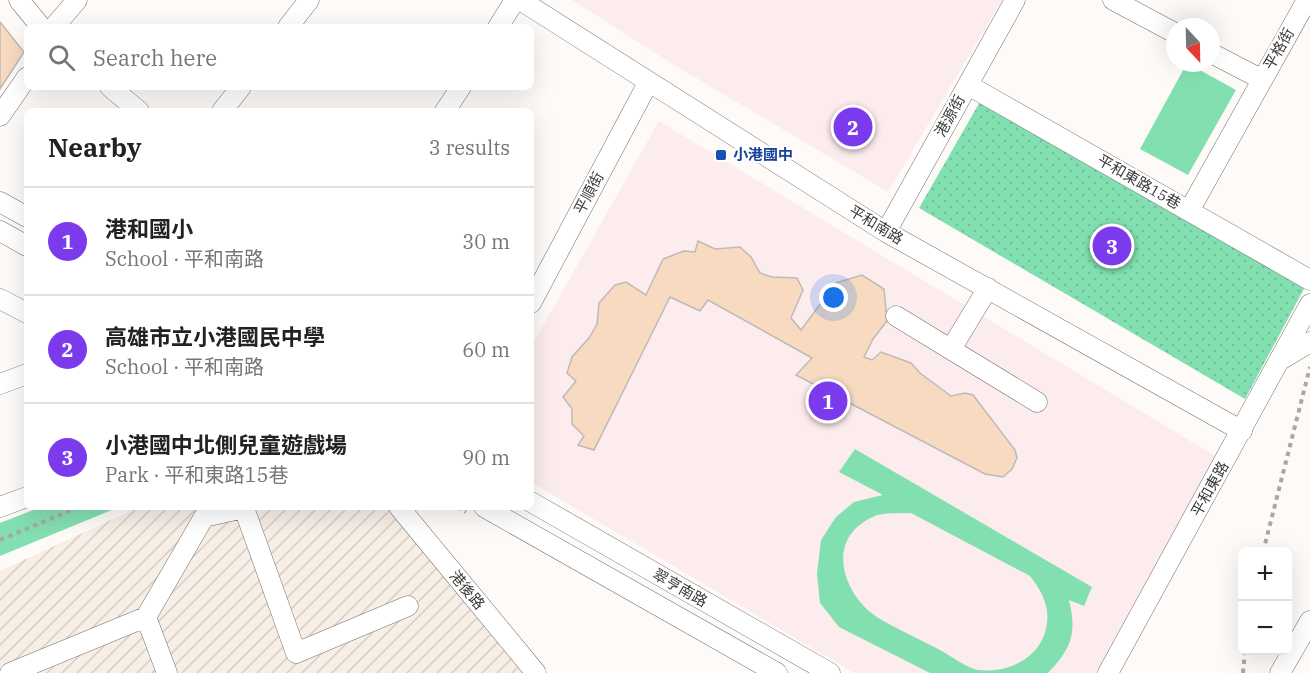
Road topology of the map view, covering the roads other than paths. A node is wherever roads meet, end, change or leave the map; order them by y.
1 (19, 0) edge
2 (77, 0) edge
3 (309, 0) edge
4 (515, 0) edge
5 (520, 0) edge
6 (1015, 0) edge
7 (1113, 0) edge
8 (1307, 0) edge
9 (39, 24) edge
10 (57, 24) edge
11 (290, 24) edge
12 (500, 24) edge
13 (1166, 28) edge
14 (1220, 58) edge
15 (1261, 80) junction
16 (24, 81) edge
17 (648, 83) junction
18 (968, 84) junction
19 (114, 90) edge
20 (239, 90) edge
21 (458, 90) edge
22 (136, 108) edge
23 (224, 108) edge
24 (448, 108) edge
25 (0, 116) edge
26 (0, 202) edge
27 (1189, 211) junction
28 (24, 215) edge
29 (0, 231) edge
30 (886, 232) junction
31 (24, 244) edge
32 (1310, 280) edge
33 (988, 288) junction
34 (534, 297) edge
35 (0, 299) edge
36 (1310, 304) edge
37 (24, 311) edge
38 (896, 316) dead end
39 (1310, 342) edge
40 (951, 349) junction
41 (1280, 361) junction
42 (24, 375) edge
43 (0, 384) edge
44 (1037, 402) dead end
45 (1242, 431) junction
46 (24, 498) edge
47 (534, 504) edge
48 (0, 507) edge
49 (235, 510) edge
50 (245, 510) edge
51 (401, 510) edge
52 (489, 510) edge
53 (408, 606) dead end
54 (146, 617) junction
55 (1310, 621) edge
56 (34, 669) edge
57 (10, 673) edge
58 (167, 673) edge
59 (536, 673) edge
60 (777, 673) edge
61 (830, 673) edge
62 (1108, 673) edge
63 (1280, 673) edge

1 - 9 street
2 - 10 street
3 - 11 street
4 - 12 street
5 - 17 street, 平和南路
6 - 18 street, 港源街
7 - 13 street
8 - 15 street, 平格街
14 - 15 street, 平格街
15 - 27 street
16 - 25 street
17 - 30 street, 平和南路
17 - 34 street, 平順街
18 - 27 street, 平和東路15巷
18 - 30 street, 港源街
19 - 22 street
20 - 23 street
21 - 24 street
26 - 28 street
27 - 32 street, 平和東路15巷
29 - 31 street
30 - 33 street, 平和南路
33 - 40 street
33 - 45 street, 平和南路
35 - 37 street
36 - 41 street, 平和東路
38 - 40 street
39 - 41 street
40 - 44 street
41 - 45 street, 平和東路
42 - 43 street
45 - 62 street, 平和東路
46 - 48 street
47 - 61 street, 翠亨南路
49 - 54 street
50 - 53 street
51 - 59 street, 港後路
52 - 60 street, 翠亨南路
54 - 56 street
54 - 58 street
55 - 63 street
56 - 57 street

